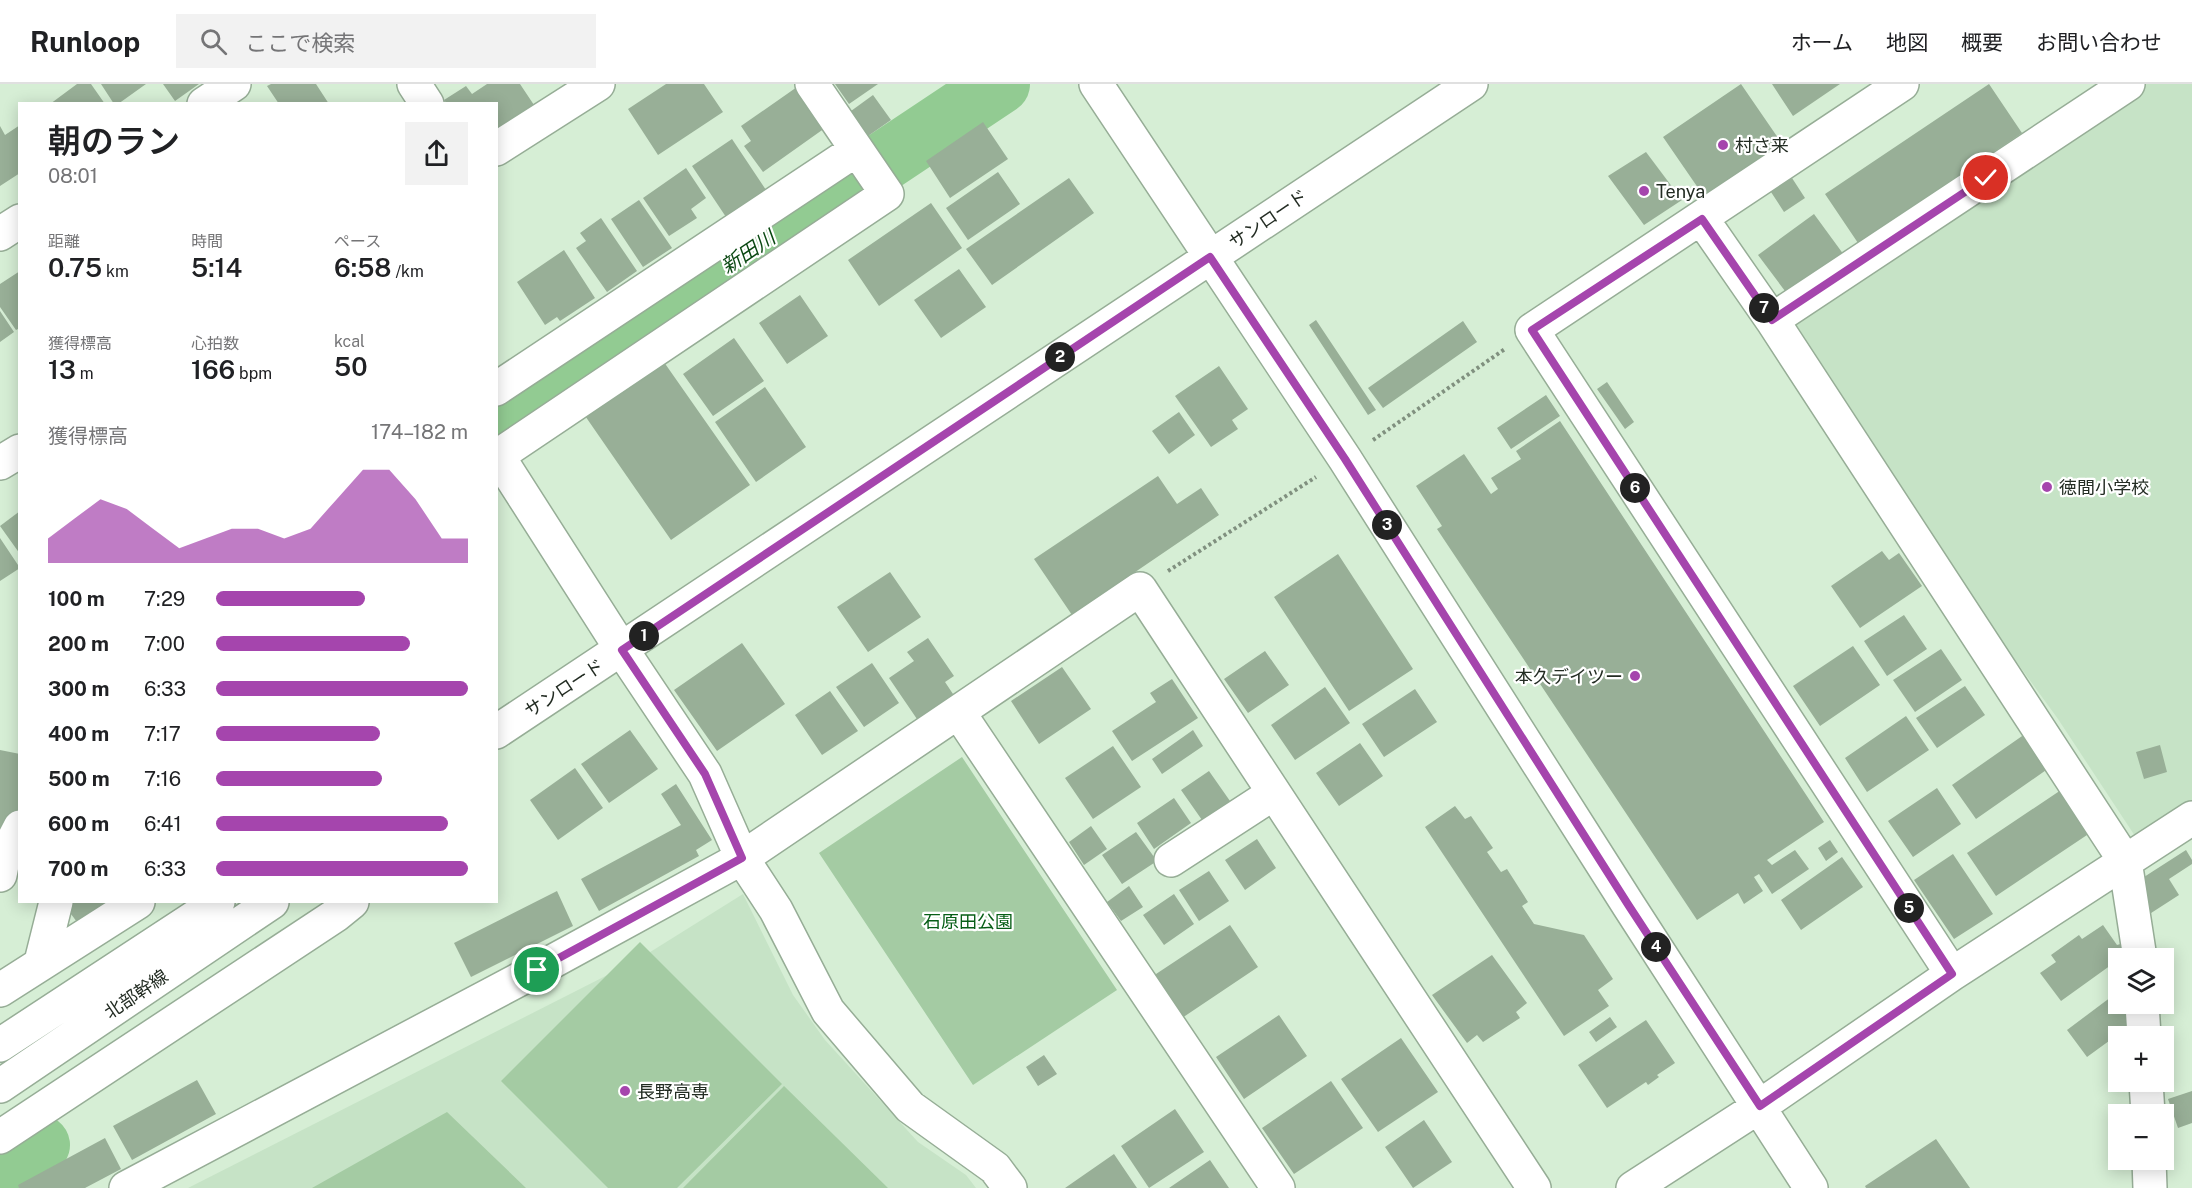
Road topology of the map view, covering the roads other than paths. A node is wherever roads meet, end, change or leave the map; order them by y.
1 (234, 84) edge
2 (414, 84) edge
3 (598, 84) edge
4 (812, 84) edge
5 (1096, 84) edge
6 (1471, 84) edge
7 (1902, 84) edge
8 (2128, 84) edge
9 (207, 102) edge
10 (426, 102) edge
11 (498, 148) edge
12 (867, 166) junction
13 (1702, 219) junction
14 (18, 223) edge
15 (0, 234) edge
16 (1210, 257) junction
17 (1772, 320) junction
18 (498, 388) edge
19 (18, 452) edge
20 (498, 454) edge
21 (498, 457) edge
22 (0, 463) edge
23 (622, 650) junction
24 (959, 713) junction
25 (498, 731) edge
26 (1274, 793) junction
27 (2192, 818) edge
28 (18, 831) edge
29 (742, 858) junction
30 (1171, 860) dead end
31 (2125, 861) junction
32 (1, 865) edge
33 (56, 903) edge
34 (136, 903) edge
35 (216, 903) edge
36 (271, 903) edge
37 (351, 903) edge
38 (2138, 948) edge
39 (41, 962) junction
40 (1952, 974) junction
41 (0, 990) edge
42 (0, 1045) edge
43 (0, 1086) edge
44 (1760, 1106) junction
45 (0, 1137) edge
46 (2149, 1170) edge
47 (126, 1188) edge
48 (1010, 1188) edge
49 (1278, 1188) edge
50 (1534, 1188) edge
51 (1632, 1188) edge
52 (1812, 1188) edge
53 (2150, 1188) edge

1 - 9 street
2 - 10 street
3 - 11 street
4 - 12 street
5 - 16 street
6 - 16 street, サンロード
7 - 13 street
8 - 17 street
12 - 18 street
12 - 20 street
13 - 17 street
13 - 40 street
14 - 15 street
16 - 23 street, サンロード
16 - 44 street
17 - 31 street
19 - 22 street
21 - 23 street
23 - 25 street, サンロード
23 - 29 street
24 - 26 street
24 - 29 street
24 - 49 street
26 - 30 street
26 - 50 street
27 - 31 street
28 - 32 street
29 - 47 street
29 - 48 street
31 - 38 street
31 - 40 street
33 - 39 street
34 - 39 street
35 - 42 street, 北部幹線
36 - 43 street, 北部幹線
37 - 45 street
39 - 41 street
40 - 44 street
44 - 51 street
44 - 52 street
46 - 53 street

